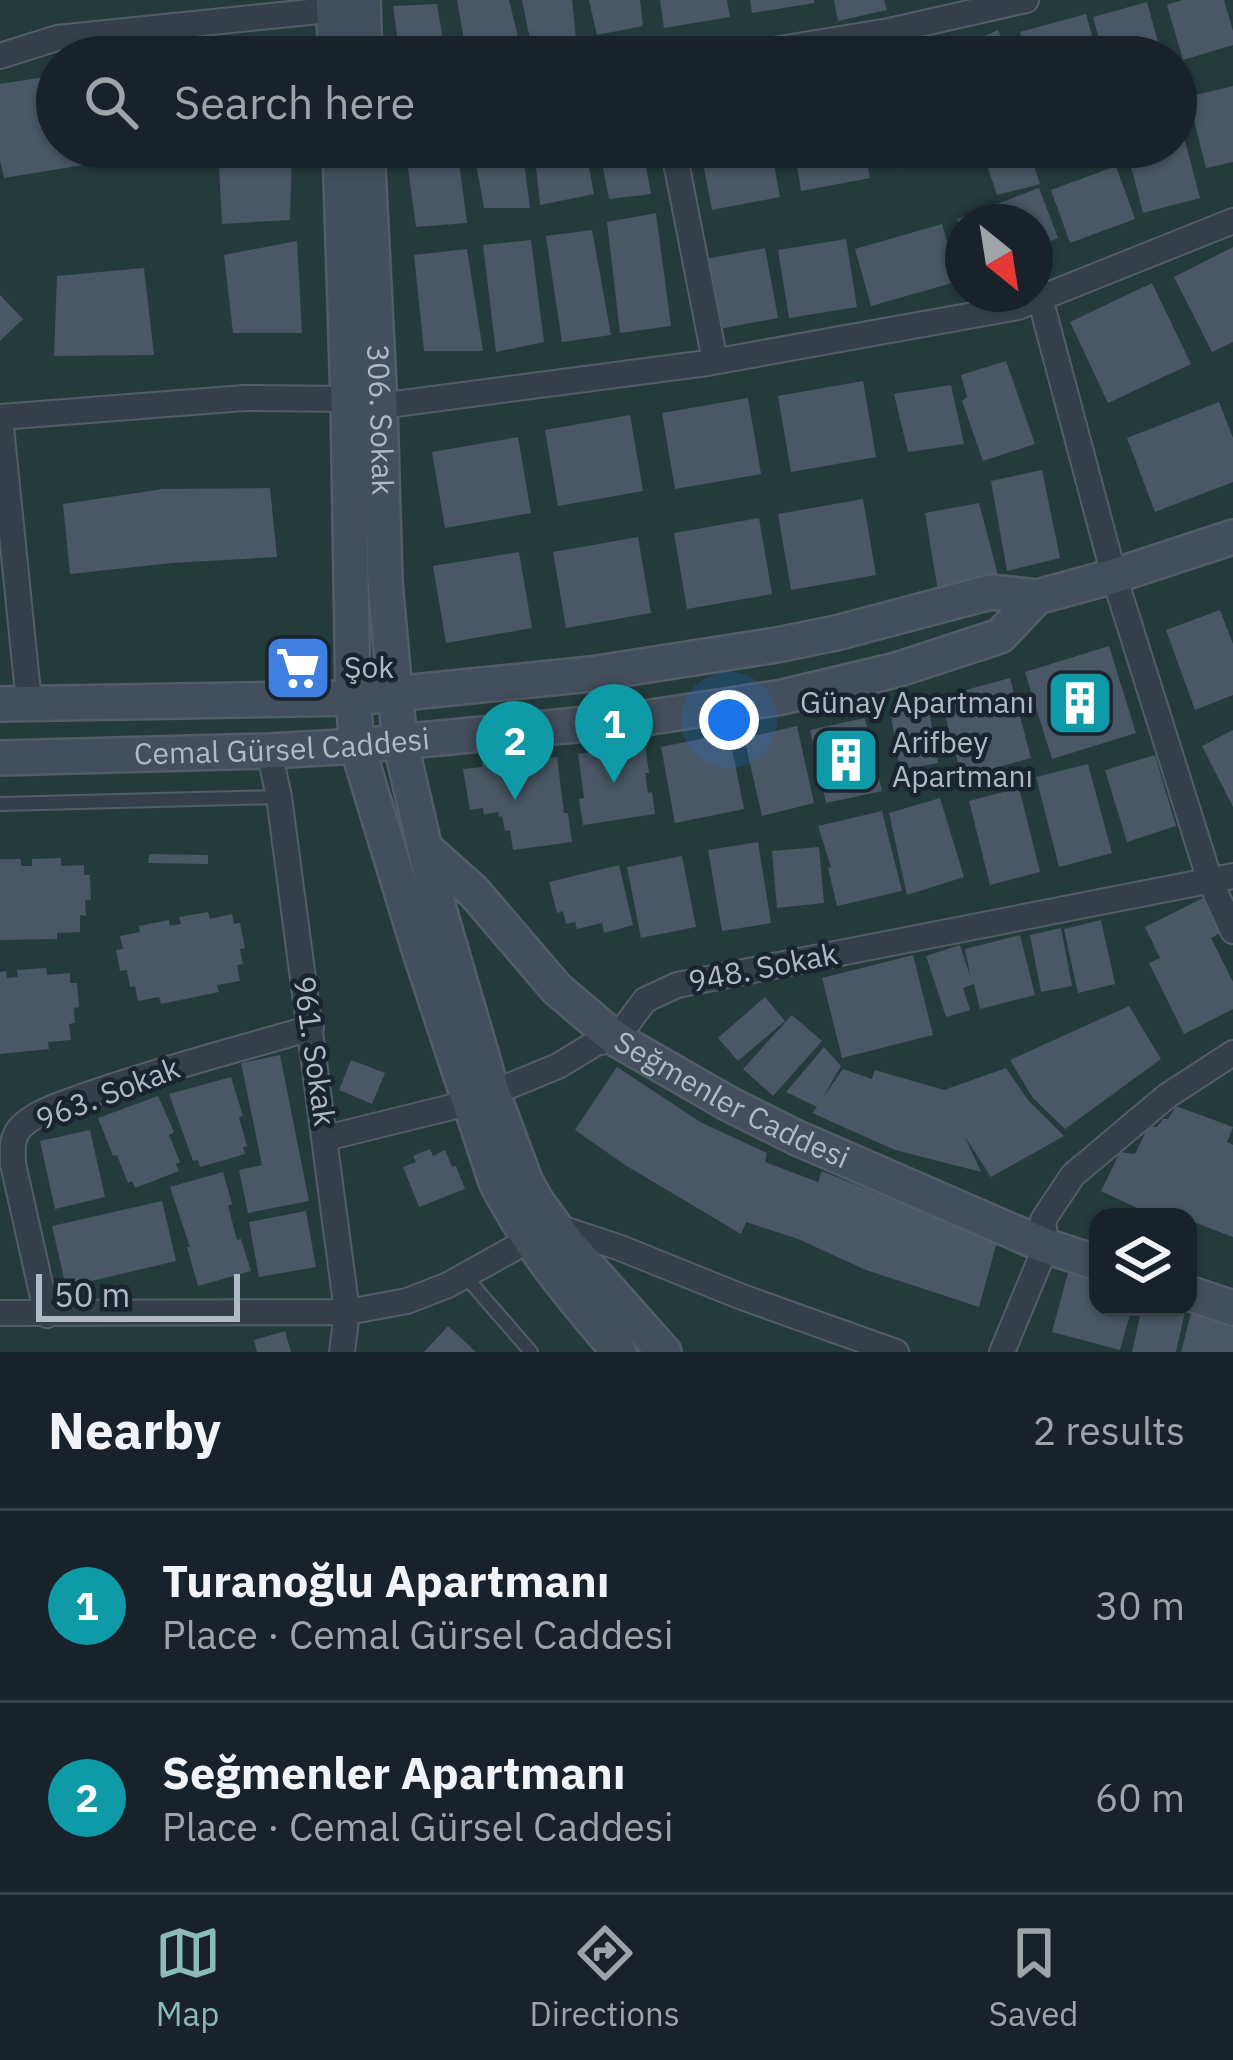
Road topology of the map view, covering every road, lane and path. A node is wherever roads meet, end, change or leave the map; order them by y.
1 (1026, 0) edge
2 (348, 4) edge
3 (75, 36) edge
4 (341, 36) edge
5 (358, 36) edge
6 (859, 36) edge
7 (36, 45) edge
8 (0, 56) edge
9 (342, 168) edge
10 (368, 168) edge
11 (677, 168) edge
12 (1233, 221) edge
13 (1053, 293) edge
14 (990, 312) edge
15 (1044, 312) edge
16 (716, 361) junction
17 (364, 403) junction
18 (0, 417) edge
19 (1233, 537) edge
20 (1114, 577) junction
21 (1037, 597) junction
22 (395, 692) junction
23 (353, 698) junction
24 (14, 704) edge
25 (400, 741) junction
26 (357, 746) junction
27 (269, 751) junction
28 (0, 758) edge
29 (279, 797) junction
30 (0, 804) edge
31 (425, 848) junction
32 (1221, 879) edge
33 (1233, 932) edge
34 (311, 1028) junction
35 (616, 1039) junction
36 (1233, 1053) edge
37 (480, 1098) junction
38 (326, 1138) junction
39 (542, 1233) junction
40 (1046, 1246) junction
41 (1089, 1260) edge
42 (465, 1276) junction
43 (1197, 1296) edge
44 (1233, 1308) edge
45 (347, 1312) junction
46 (0, 1313) edge
47 (47, 1315) junction
48 (342, 1350) edge
49 (531, 1352) edge
50 (619, 1352) edge
51 (664, 1352) edge
52 (896, 1352) edge
53 (1002, 1352) edge

1 - 6 street
2 - 3 street
2 - 4 street
2 - 5 street
7 - 8 street
9 - 17 street
10 - 17 street, 306. Sokak
11 - 16 street
12 - 13 street
14 - 16 street
15 - 20 street
16 - 17 street
17 - 18 street
17 - 22 street, 306. Sokak
17 - 23 street
18 - 24 street
19 - 20 street, Cemal Gürsel Caddesi
20 - 21 street, Cemal Gürsel Caddesi
20 - 32 street
21 - 22 street, Cemal Gürsel Caddesi
21 - 25 street, Cemal Gürsel Caddesi
22 - 23 street, Cemal Gürsel Caddesi
22 - 25 street, 306. Sokak
23 - 24 street, Cemal Gürsel Caddesi
23 - 26 street
25 - 26 street, Cemal Gürsel Caddesi
25 - 31 street, 306. Sokak
26 - 27 street, Cemal Gürsel Caddesi
26 - 37 street
27 - 28 street, Cemal Gürsel Caddesi
27 - 29 street, 961. Sokak
29 - 30 lane
29 - 34 street, 961. Sokak
31 - 35 street, Seğmenler Caddesi
31 - 37 street, 306. Sokak
32 - 33 street
32 - 35 street, 948. Sokak
34 - 38 street, 961. Sokak
34 - 47 street, 963. Sokak
35 - 37 street, 948. Sokak
35 - 40 street, Seğmenler Caddesi
36 - 40 street
37 - 38 street, 948. Sokak
37 - 39 street
38 - 45 street, 961. Sokak
39 - 42 street
39 - 50 street
39 - 51 street
39 - 52 street
40 - 41 street, Seğmenler Caddesi
40 - 53 street
42 - 45 street
42 - 49 lane
43 - 44 street
45 - 47 street
45 - 48 street, 961. Sokak
46 - 47 street

